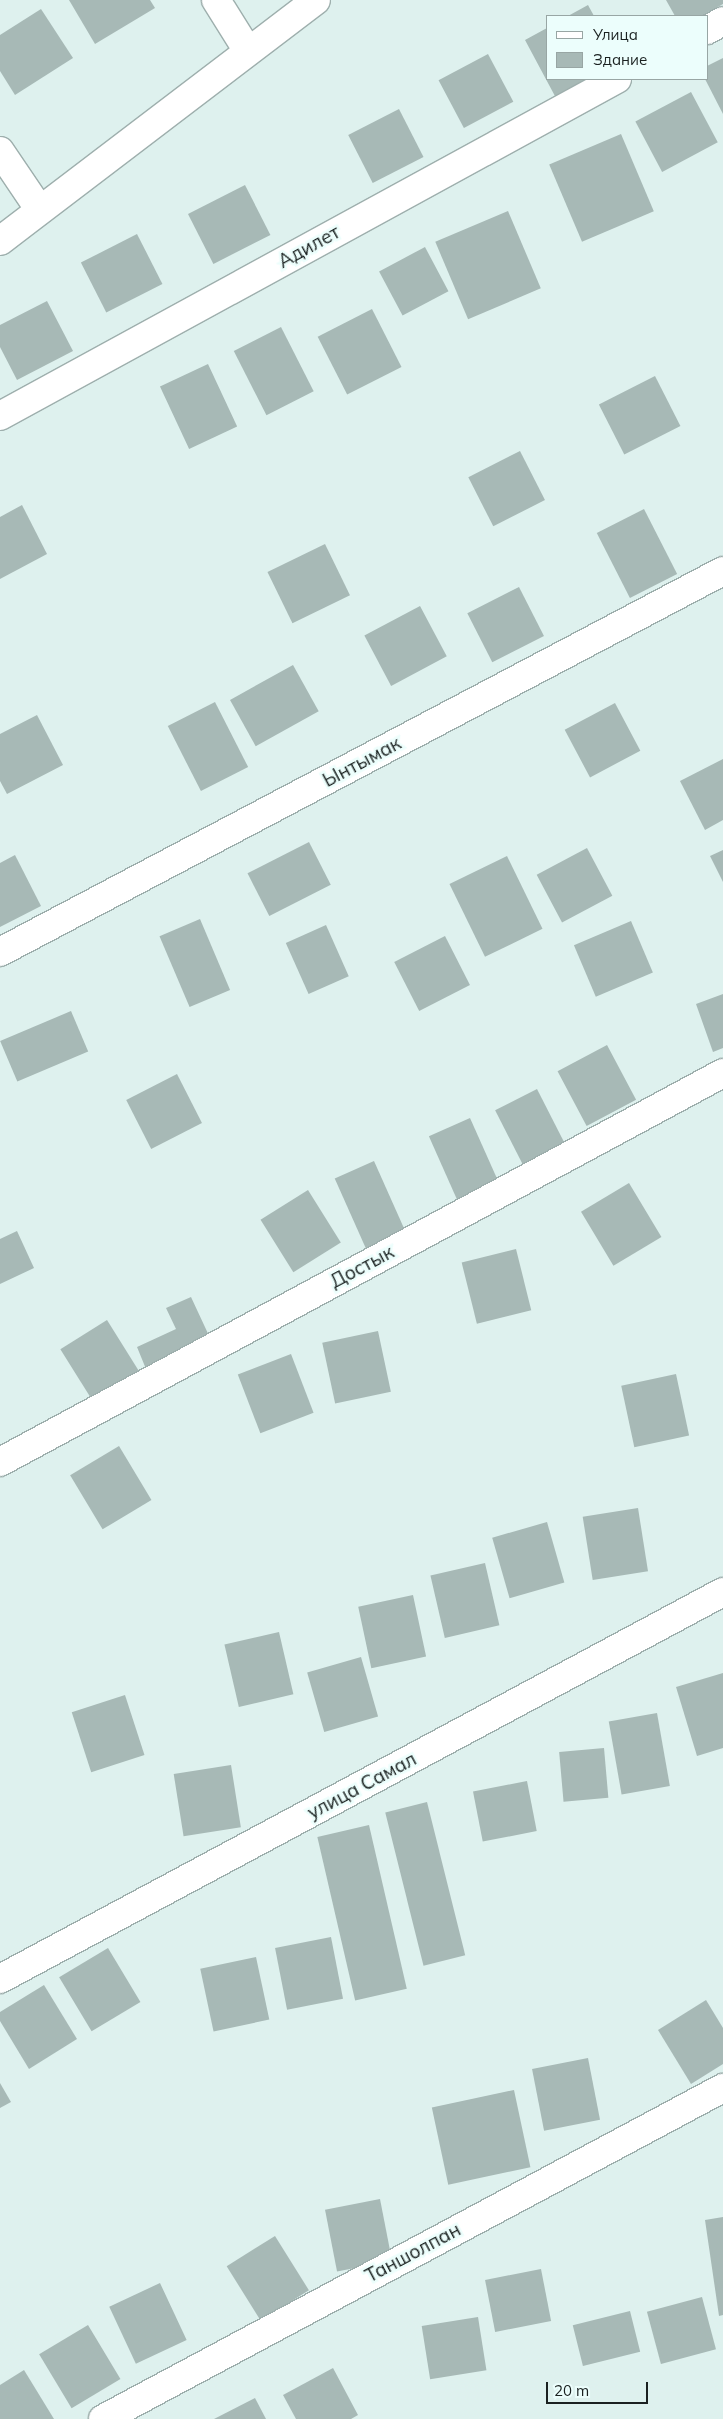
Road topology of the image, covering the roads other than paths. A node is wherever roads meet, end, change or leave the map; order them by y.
1 (216, 0) edge
2 (316, 0) edge
3 (723, 21) edge
4 (708, 29) edge
5 (248, 51) junction
6 (615, 80) edge
7 (0, 151) edge
8 (40, 210) junction
9 (0, 241) edge
10 (0, 416) edge
11 (723, 571) edge
12 (0, 952) edge
13 (723, 1073) edge
14 (0, 1462) edge
15 (723, 1592) edge
16 (0, 1979) edge
17 (723, 2088) edge
18 (103, 2419) edge

1 - 5 street
2 - 5 street
3 - 4 street
5 - 8 street
6 - 10 street, Адилет
7 - 8 street
8 - 9 street
11 - 12 street, Ынтымак
13 - 14 street, Достык
15 - 16 street, улица Самал
17 - 18 street, Таншолпан

